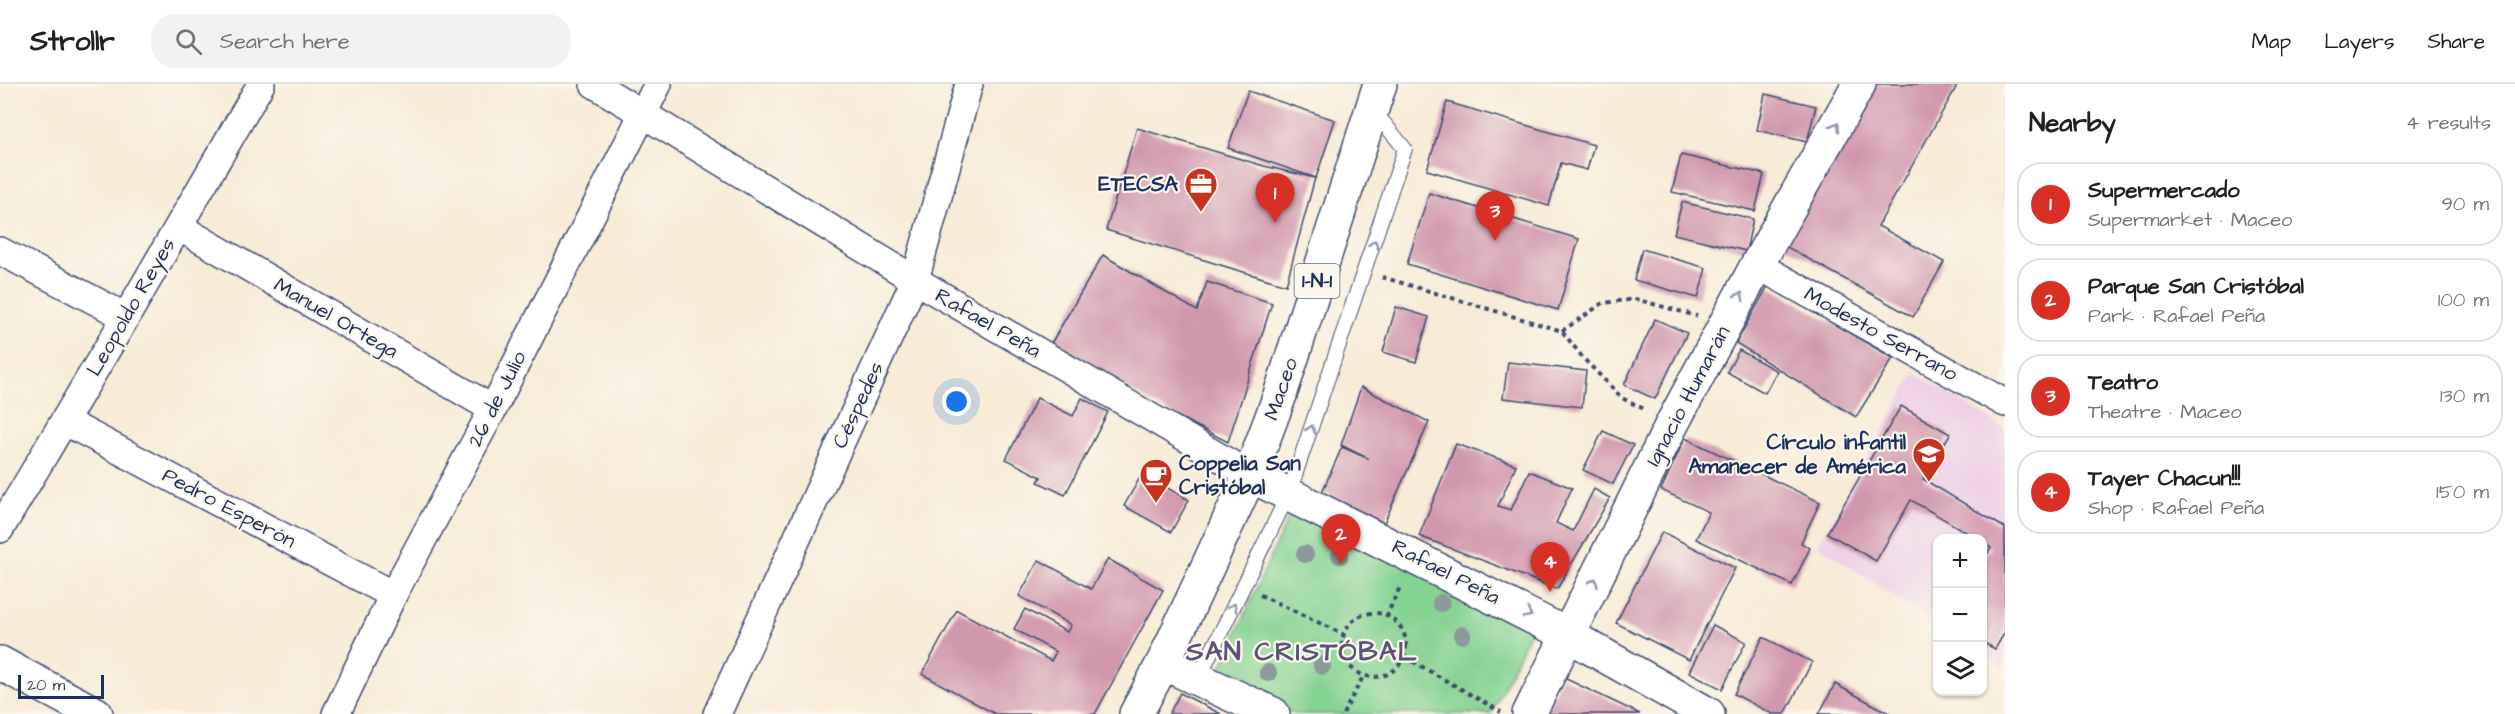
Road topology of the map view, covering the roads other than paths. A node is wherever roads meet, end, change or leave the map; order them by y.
1 (261, 84) edge
2 (594, 84) edge
3 (658, 84) edge
4 (969, 84) edge
5 (1859, 84) edge
6 (1376, 97) edge
7 (643, 113) junction
8 (179, 226) junction
9 (0, 251) edge
10 (1757, 265) junction
11 (915, 280) junction
12 (126, 317) junction
13 (2005, 403) edge
14 (493, 409) junction
15 (64, 421) junction
16 (1250, 475) junction
17 (1289, 493) junction
18 (0, 529) edge
19 (393, 595) junction
20 (1568, 634) junction
21 (0, 663) edge
22 (1163, 663) junction
23 (1198, 679) junction
24 (96, 714) edge
25 (336, 714) edge
26 (717, 714) edge
27 (1136, 714) edge
28 (1273, 714) edge
29 (1529, 714) edge
30 (1708, 714) edge

1 - 8 street, Leopoldo Reyes
2 - 7 street, Rafael Peña
3 - 7 street, 26 de Julio
4 - 11 street, Céspedes
10 -> 5 street, Ignacio Humarán
6 - 16 street, Maceo / 1-N-1
17 -> 6 lane
7 - 11 street, Rafael Peña
7 - 14 street, 26 de Julio
8 - 12 street, Leopoldo Reyes
8 - 14 street, Manuel Ortega
9 - 12 street
10 - 13 street, Modesto Serrano
20 -> 10 street, Ignacio Humarán
11 - 16 street, Rafael Peña
11 - 26 street, Céspedes
12 - 15 street, Leopoldo Reyes
14 - 19 street, 26 de Julio
15 - 18 street, Leopoldo Reyes
15 - 19 street, Pedro Esperón
16 - 17 street, Rafael Peña
16 - 22 street, Maceo / 1-N-1
17 -> 20 street, Rafael Peña
23 -> 17 lane
19 - 25 street, 26 de Julio
20 - 29 street, Ignacio Humarán
20 - 30 street, Rafael Peña
21 - 24 street
22 - 23 street
22 - 27 street, Maceo / 1-N-1
23 - 28 street

